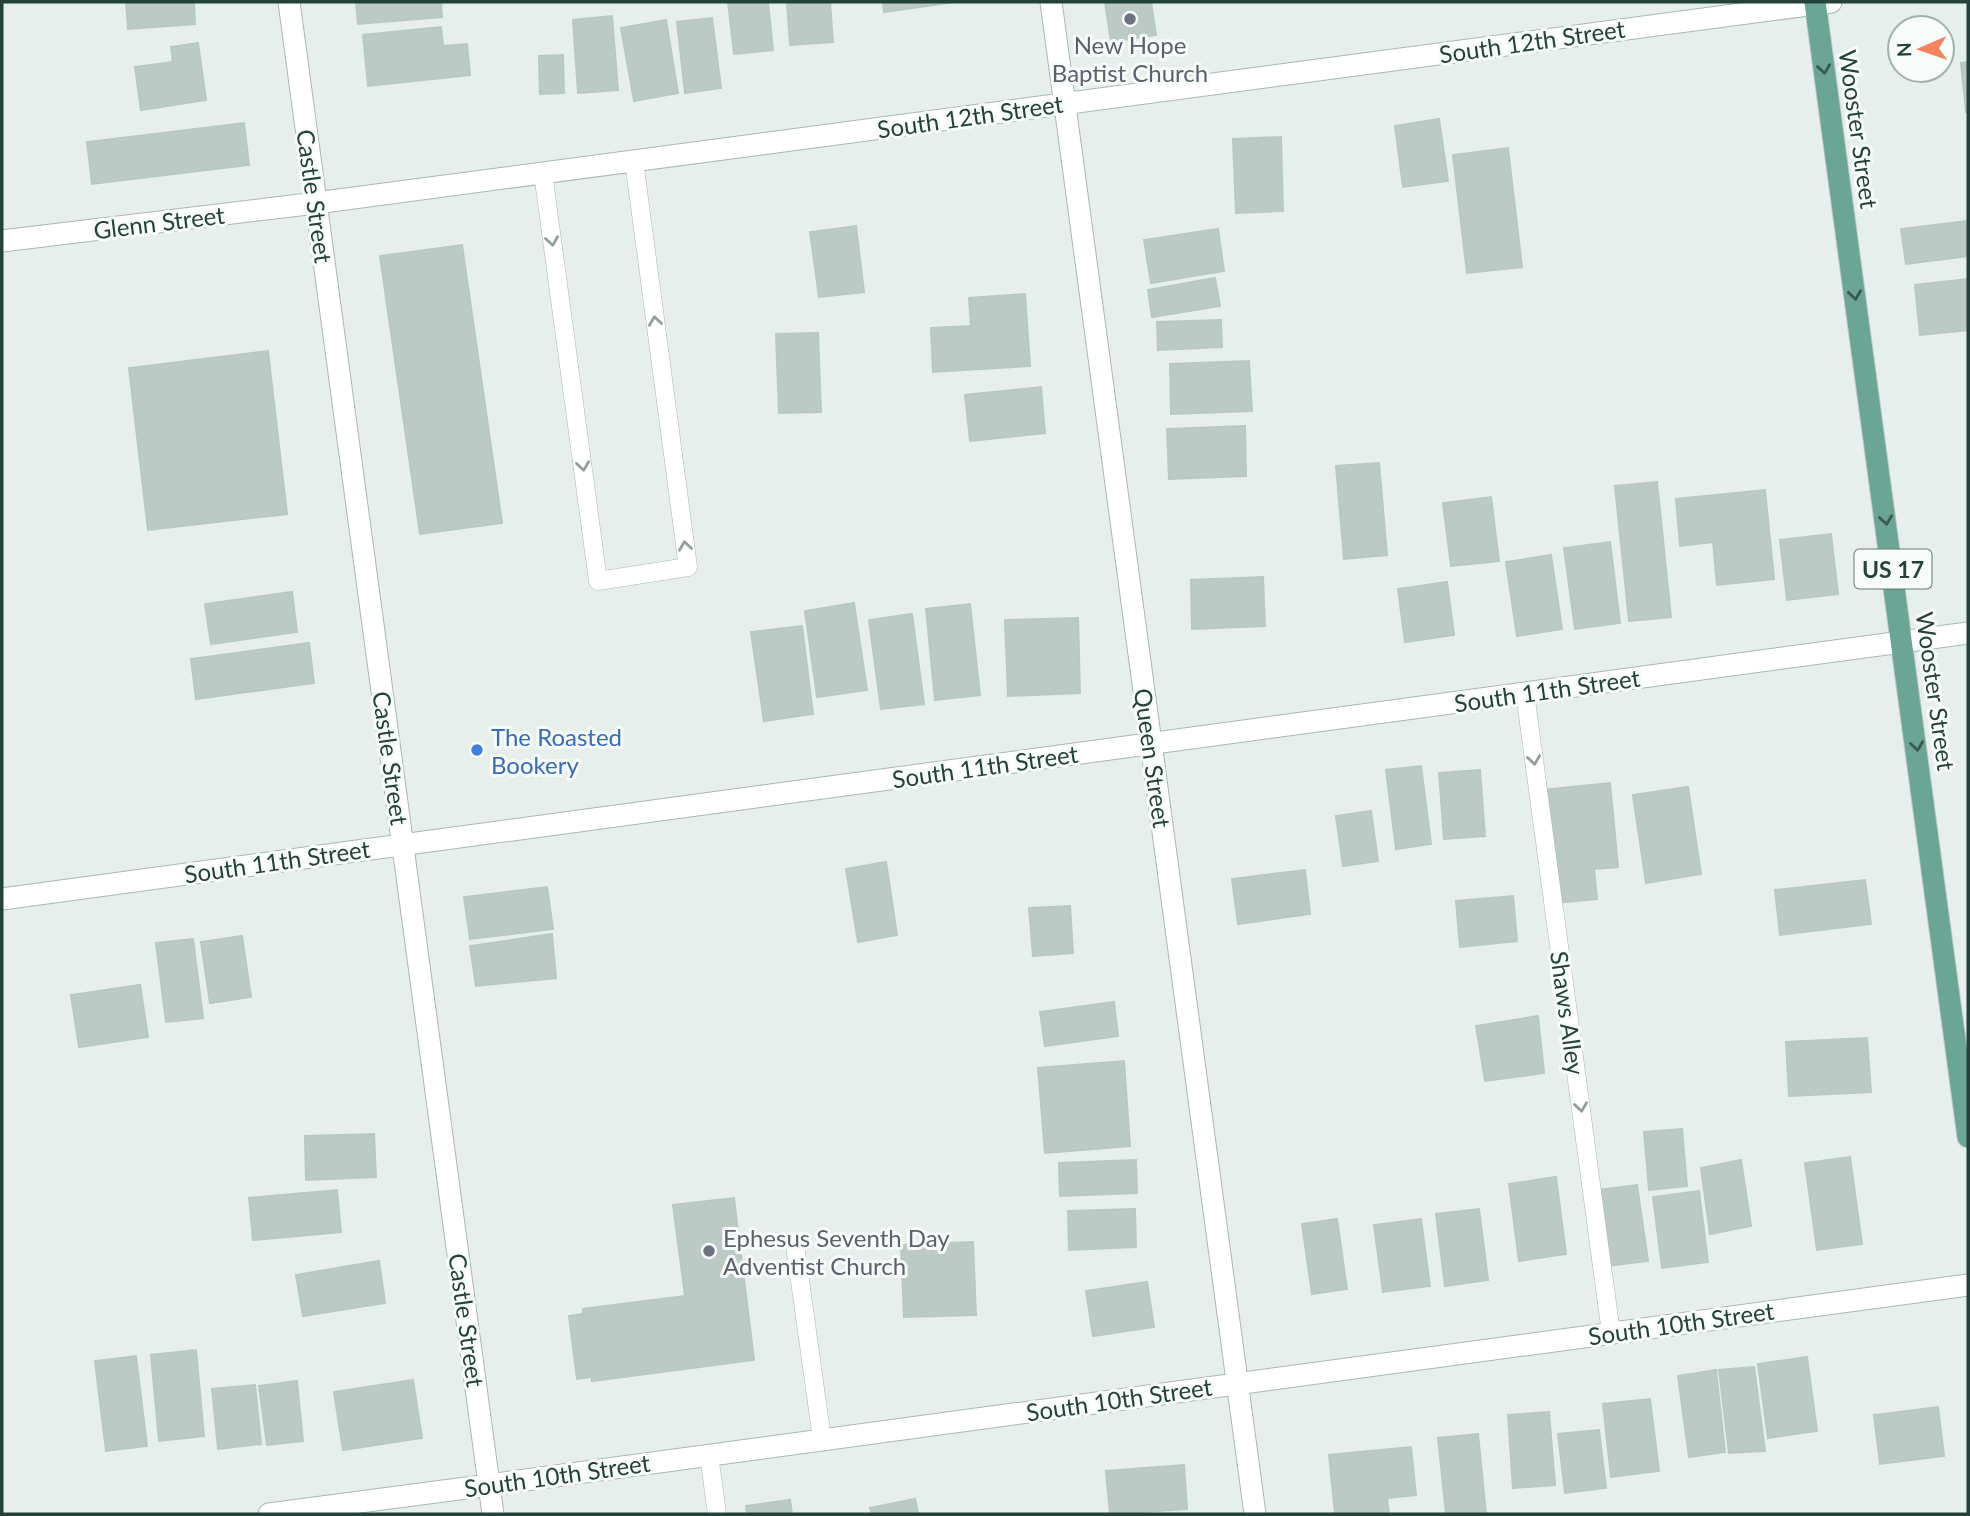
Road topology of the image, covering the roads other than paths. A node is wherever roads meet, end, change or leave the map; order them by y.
1 (289, 2) edge
2 (1051, 2) edge
3 (1820, 2) edge
4 (1065, 103) junction
5 (634, 161) junction
6 (543, 173) junction
7 (316, 203) junction
8 (2, 241) edge
9 (1968, 633) edge
10 (1903, 642) junction
11 (1525, 693) junction
12 (1151, 743) junction
13 (403, 844) junction
14 (2, 899) edge
15 (1968, 1137) edge
16 (795, 1245) dead end
17 (1968, 1285) edge
18 (1611, 1333) junction
19 (1237, 1384) junction
20 (822, 1439) junction
21 (709, 1455) junction
22 (489, 1485) junction
23 (270, 1514) edge
24 (493, 1514) edge
25 (717, 1514) edge
26 (1255, 1514) edge

1 - 7 street, Castle Street
2 - 4 street, Queen Street
3 - 4 street, South 12th Street
3 -> 10 main road, Wooster Street / US 17
4 - 5 street, South 12th Street
4 - 12 street, Queen Street
5 - 6 street, South 12th Street
6 -> 5 lane
6 - 7 street, South 12th Street
7 - 8 street, Glenn Street
7 - 13 street, Castle Street
9 - 10 street, South 11th Street
10 - 11 street, South 11th Street
10 -> 15 main road, Wooster Street / US 17
11 - 12 street, South 11th Street
11 -> 18 lane, Shaws Alley
12 - 13 street, South 11th Street
12 - 19 street, Queen Street
13 - 14 street, South 11th Street
13 - 22 street, Castle Street
16 - 20 lane
17 - 18 street, South 10th Street
18 - 19 street, South 10th Street
19 - 20 street, South 10th Street
19 - 26 street, Queen Street
20 - 21 street, South 10th Street
21 - 22 street, South 10th Street
21 - 25 lane
22 - 23 street, South 10th Street
22 - 24 street, Castle Street

